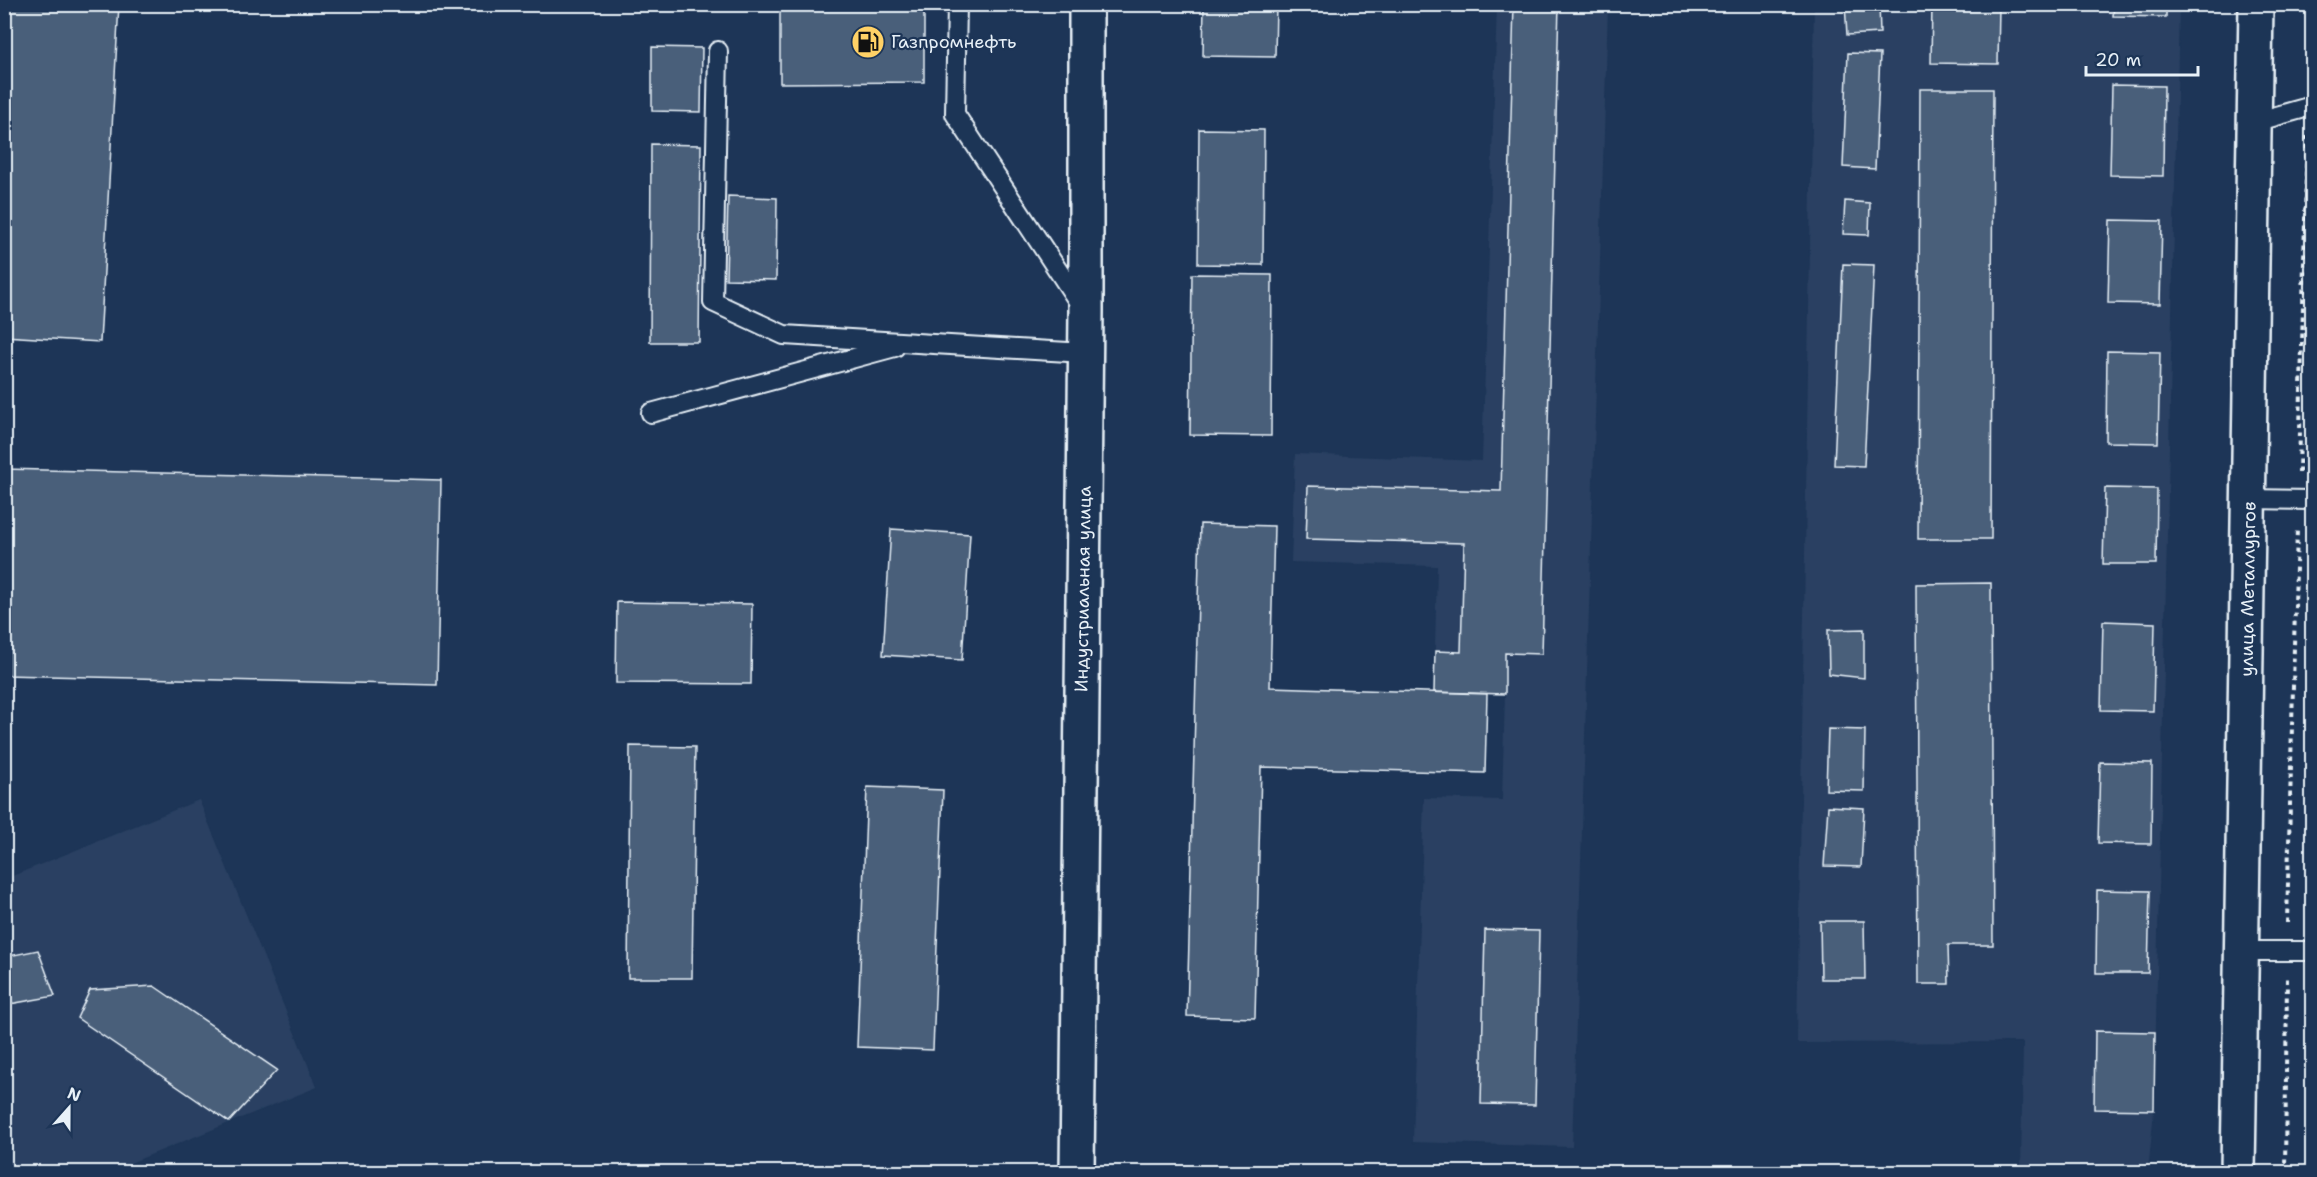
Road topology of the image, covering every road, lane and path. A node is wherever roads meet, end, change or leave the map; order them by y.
1 (957, 4) edge
2 (1086, 4) edge
3 (2256, 4) edge
4 (2309, 4) edge
5 (718, 51) dead end
6 (2310, 106) edge
7 (2254, 122) junction
8 (1086, 312) junction
9 (911, 343) junction
10 (1085, 353) junction
11 (651, 413) dead end
12 (2249, 500) junction
13 (2305, 500) edge
14 (2287, 950) junction
15 (2242, 951) junction
16 (2313, 951) edge
17 (1077, 1173) edge
18 (2238, 1173) edge
19 (2285, 1173) edge

1 - 8 lane
2 - 8 street, Индустриальная улица
3 - 7 street, улица Металлургов
4 - 6 path
5 - 9 lane
6 - 7 lane
6 - 13 path
7 - 12 street, улица Металлургов
8 - 10 street, Индустриальная улица
9 - 10 lane
9 - 11 lane
10 - 17 street, Индустриальная улица
12 - 13 lane
12 - 15 street, улица Металлургов
13 - 14 path
14 - 15 lane
14 - 16 lane
14 - 19 path
15 - 18 street, улица Металлургов

